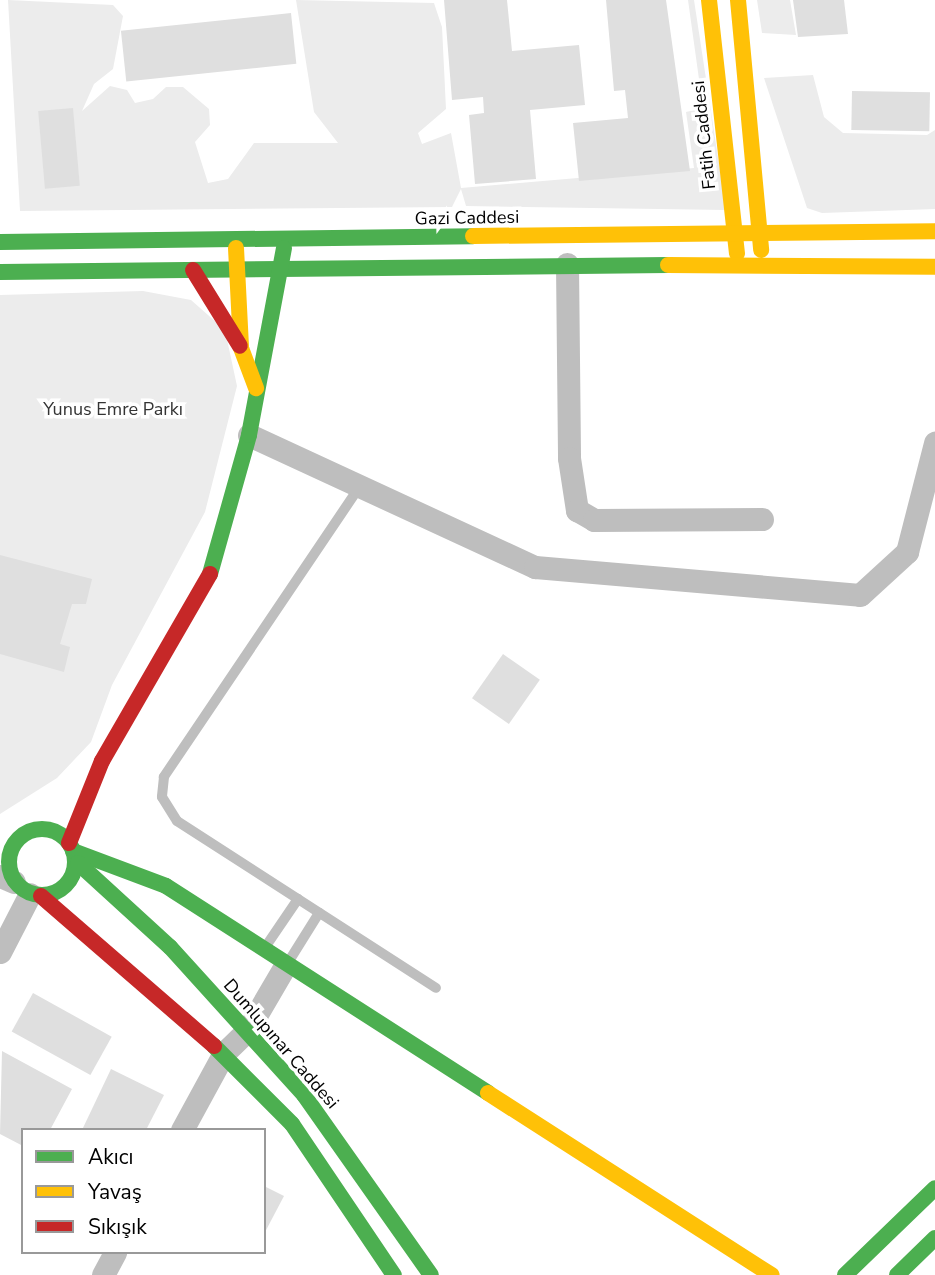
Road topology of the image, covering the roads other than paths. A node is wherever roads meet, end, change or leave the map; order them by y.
1 (709, 0) edge
2 (738, 0) edge
3 (935, 231) edge
4 (735, 232) junction
5 (760, 232) junction
6 (236, 240) junction
7 (284, 241) junction
8 (0, 242) edge
9 (567, 264) junction
10 (738, 266) junction
11 (762, 266) junction
12 (285, 267) junction
13 (935, 267) edge
14 (237, 268) junction
15 (193, 270) junction
16 (0, 272) edge
17 (241, 348) junction
18 (256, 388) junction
19 (249, 435) junction
20 (935, 443) edge
21 (363, 482) junction
22 (762, 519) dead end
23 (102, 761) junction
24 (43, 828) junction
25 (73, 852) junction
26 (21, 887) edge
27 (298, 899) junction
28 (319, 913) junction
29 (263, 951) junction
30 (0, 953) edge
31 (285, 966) junction
32 (436, 988) dead end
33 (247, 1031) junction
34 (224, 1053) junction
35 (183, 1128) edge
36 (935, 1188) edge
37 (935, 1238) edge
38 (114, 1254) edge
39 (380, 1254) junction
40 (103, 1275) edge
41 (369, 1275) edge
42 (394, 1275) edge
43 (431, 1275) edge
44 (772, 1275) edge
45 (845, 1275) edge
46 (897, 1275) edge

1 - 4 street, Fatih Caddesi
2 - 5 street
3 - 5 street, Gazi Caddesi
4 - 5 street, Gazi Caddesi
4 - 7 street, Gazi Caddesi
4 - 10 street, Fatih Caddesi
5 - 11 street
6 - 7 street, Gazi Caddesi
6 - 8 street, Gazi Caddesi
6 - 14 street
7 - 12 street
9 - 10 street
9 - 12 street
9 - 22 street
10 - 11 street
11 - 13 street
12 - 14 street
12 - 18 street
14 - 15 street
14 - 17 street
15 - 16 street
15 - 17 street
17 - 18 street
18 - 19 street
19 - 21 street
19 - 23 street
20 - 21 street
21 - 27 lane
23 - 24 street
23 - 25 street
24 - 25 street
24 - 26 street
25 - 26 street
25 - 29 street
25 - 33 street, Dumlupınar Caddesi
26 - 30 street
26 - 34 street
27 - 28 lane
27 - 29 lane
28 - 31 lane
28 - 32 lane
29 - 31 street
31 - 33 street
31 - 44 street
33 - 34 street
33 - 43 street, Dumlupınar Caddesi
34 - 35 street
34 - 39 street
36 - 45 street
37 - 46 street
38 - 40 street
39 - 41 street
39 - 42 street

